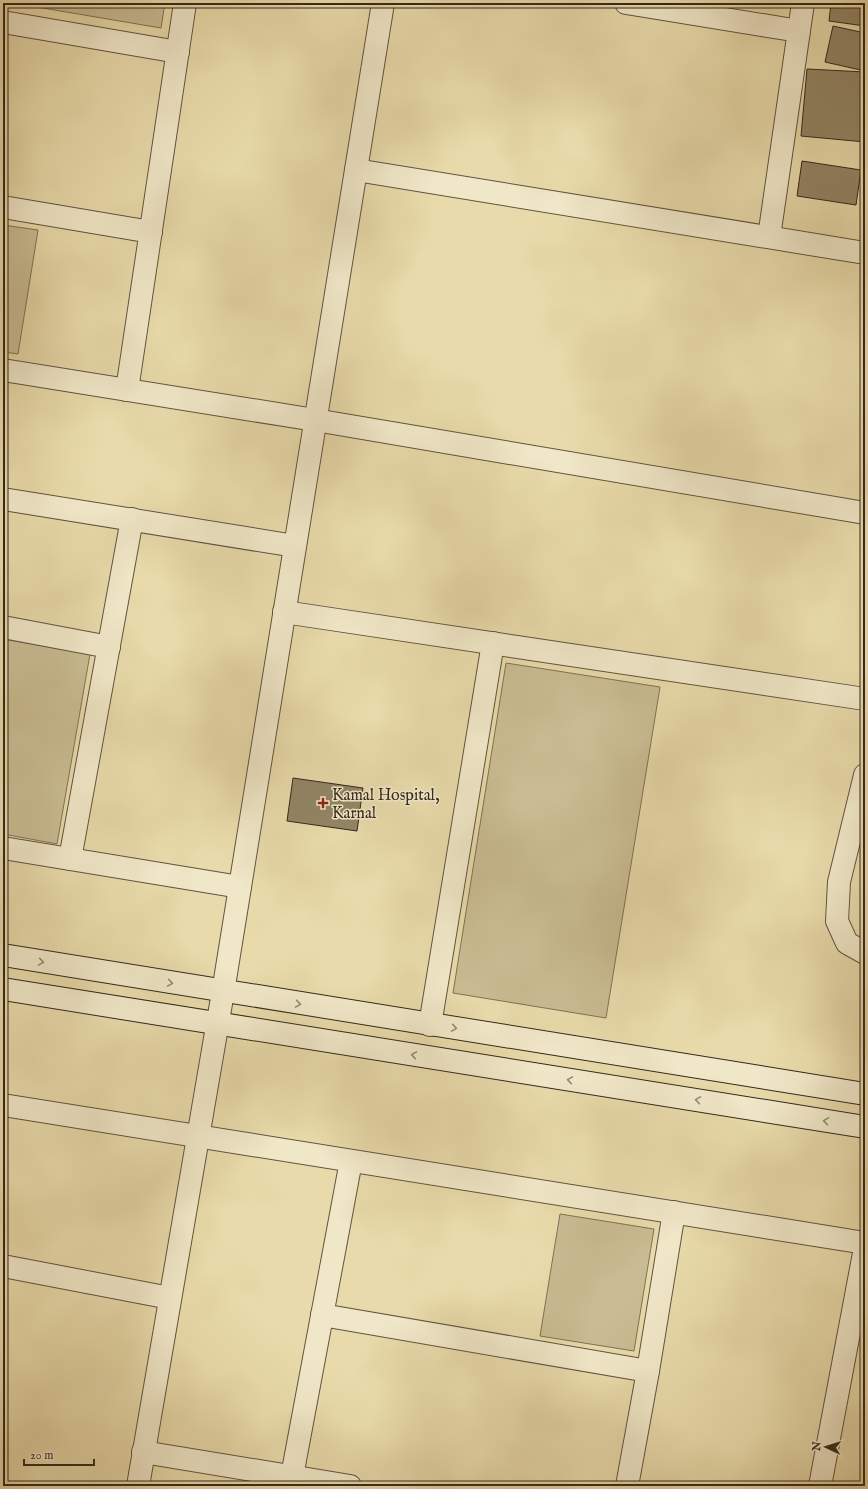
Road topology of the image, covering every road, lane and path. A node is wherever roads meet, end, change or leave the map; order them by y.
1 (185, 3) edge
2 (383, 3) edge
3 (626, 3) edge
4 (803, 3) edge
5 (3, 22) edge
6 (799, 31) junction
7 (178, 52) junction
8 (356, 170) junction
9 (3, 207) edge
10 (151, 232) junction
11 (769, 238) junction
12 (865, 253) edge
13 (3, 370) edge
14 (127, 390) junction
15 (315, 420) junction
16 (3, 499) edge
17 (865, 513) edge
18 (132, 520) junction
19 (295, 546) junction
20 (284, 612) junction
21 (3, 627) edge
22 (493, 643) junction
23 (109, 646) junction
24 (865, 699) edge
25 (865, 775) edge
26 (3, 848) edge
27 (70, 859) junction
28 (240, 887) junction
29 (865, 953) edge
30 (3, 955) edge
31 (3, 988) edge
32 (223, 992) junction
33 (217, 1023) junction
34 (430, 1025) junction
35 (865, 1094) edge
36 (3, 1105) edge
37 (865, 1127) edge
38 (198, 1136) junction
39 (351, 1161) junction
40 (674, 1212) junction
41 (865, 1243) edge
42 (865, 1248) edge
43 (3, 1266) edge
44 (170, 1298) junction
45 (322, 1315) junction
46 (648, 1371) junction
47 (143, 1452) junction
48 (292, 1476) junction
49 (138, 1486) edge
50 (350, 1486) edge
51 (627, 1486) edge
52 (820, 1486) edge

1 - 7 street
2 - 8 street
3 - 6 street
4 - 6 street
5 - 7 street
6 - 11 street
7 - 10 street
8 - 11 street
8 - 15 street
9 - 10 street
10 - 14 street
11 - 12 street
13 - 14 street
14 - 15 street
15 - 17 street
15 - 19 street
16 - 18 street
18 - 19 street
18 - 23 street
19 - 20 street
20 - 22 street
20 - 28 street
21 - 23 street
22 - 24 street
22 - 34 street
23 - 27 street
25 - 29 street
26 - 27 street
27 - 28 street
28 - 32 street
30 -> 32 street
31 - 33 street
32 - 33 street
32 -> 34 street
37 -> 33 street
33 - 38 street
34 -> 35 street
36 - 38 street
38 - 39 street
38 - 44 street
39 - 40 street
39 - 45 street
40 - 41 street
40 - 46 street
42 - 52 street
43 - 44 street
44 - 47 street
45 - 46 street
45 - 48 street
46 - 51 street
47 - 48 street
47 - 49 street
48 - 50 street

